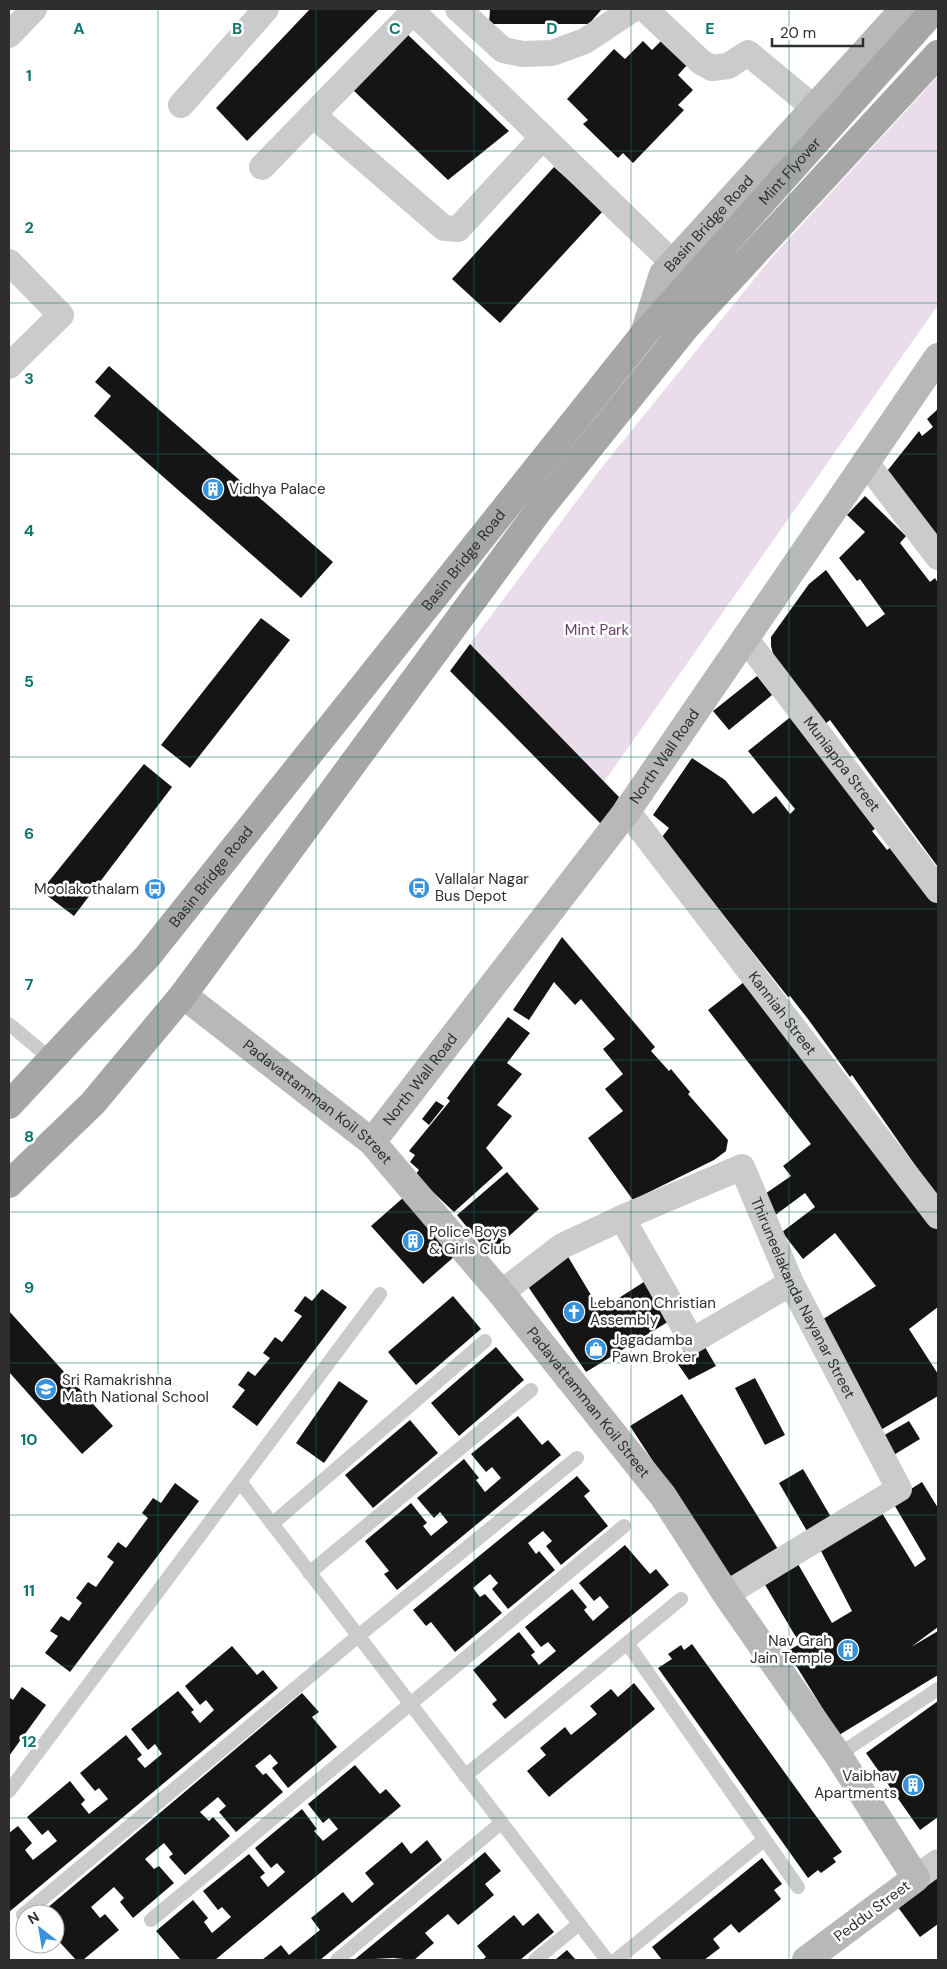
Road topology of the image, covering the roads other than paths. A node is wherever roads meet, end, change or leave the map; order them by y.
1 (34, 9) edge
2 (266, 9) edge
3 (458, 9) edge
4 (633, 9) edge
5 (645, 9) edge
6 (904, 9) edge
7 (935, 9) edge
8 (411, 11) edge
9 (9, 35) edge
10 (938, 54) edge
11 (181, 105) dead end
12 (813, 107) junction
13 (314, 115) junction
14 (543, 137) junction
15 (262, 167) dead end
16 (9, 262) edge
17 (673, 262) junction
18 (724, 286) joint
19 (644, 334) junction
20 (938, 357) edge
21 (9, 366) edge
22 (865, 462) junction
23 (938, 557) edge
24 (745, 638) junction
25 (627, 811) junction
26 (938, 890) edge
27 (184, 995) junction
28 (9, 1024) edge
29 (52, 1060) junction
30 (9, 1105) edge
31 (372, 1142) junction
32 (9, 1184) edge
33 (938, 1216) edge
34 (622, 1218) junction
35 (791, 1283) junction
36 (501, 1293) junction
37 (380, 1294) dead end
38 (485, 1341) dead end
39 (531, 1390) dead end
40 (577, 1458) dead end
41 (240, 1483) junction
42 (272, 1524) junction
43 (624, 1526) dead end
44 (309, 1573) junction
45 (726, 1594) junction
46 (681, 1600) dead end
47 (357, 1637) junction
48 (627, 1643) junction
49 (938, 1689) edge
50 (411, 1706) junction
51 (838, 1754) junction
52 (465, 1776) junction
53 (9, 1792) edge
54 (501, 1824) junction
55 (764, 1840) junction
56 (938, 1862) edge
57 (916, 1878) junction
58 (798, 1887) dead end
59 (37, 1904) edge
60 (151, 1920) dead end
61 (579, 1924) junction
62 (337, 1960) edge
63 (535, 1960) edge
64 (607, 1960) edge
65 (616, 1960) edge
66 (806, 1960) edge

1 - 9 street
2 - 11 street
3 - 4 street
5 - 12 street
6 - 12 main road, Basin Bridge Road
7 - 19 main road, Mint Flyover
8 - 13 street
8 - 14 street
10 - 18 main road, Mint Flyover
12 - 17 main road, Basin Bridge Road
13 - 14 street
13 - 15 street
14 - 17 street
16 - 21 street
17 - 19 main road, Basin Bridge Road
18 - 27 main road, Basin Bridge Road
19 - 29 main road, Basin Bridge Road
20 - 22 main road, North Wall Road
22 - 23 street
22 - 24 main road, North Wall Road
24 - 25 main road, North Wall Road
24 - 26 street, Muniappa Street
25 - 31 main road, North Wall Road
25 - 33 street, Kanniah Street
27 - 31 main road, Padavattamman Koil Street
27 - 32 main road, Basin Bridge Road
28 - 29 lane
29 - 30 main road, Basin Bridge Road
31 - 36 main road, Padavattamman Koil Street
34 - 35 street
34 - 35 street, Thiruneelakanda Nayanar Street
34 - 36 street, Thiruneelakanda Nayanar Street
35 - 45 street, Thiruneelakanda Nayanar Street
36 - 45 main road, Padavattamman Koil Street
37 - 41 lane
38 - 42 lane
39 - 44 lane
40 - 47 lane
41 - 42 lane
41 - 53 lane
42 - 44 lane
43 - 50 lane
44 - 47 lane
45 - 51 main road, Padavattamman Koil Street
46 - 48 lane
47 - 50 lane
47 - 59 lane
48 - 52 lane
48 - 55 lane
49 - 51 lane
50 - 52 lane
50 - 60 lane
51 - 57 main road, Padavattamman Koil Street
52 - 54 lane
54 - 61 lane
54 - 62 lane
55 - 58 lane
55 - 65 lane
56 - 57 street, Peddu Street
57 - 66 main road, Peddu Street
61 - 63 lane
61 - 64 lane

